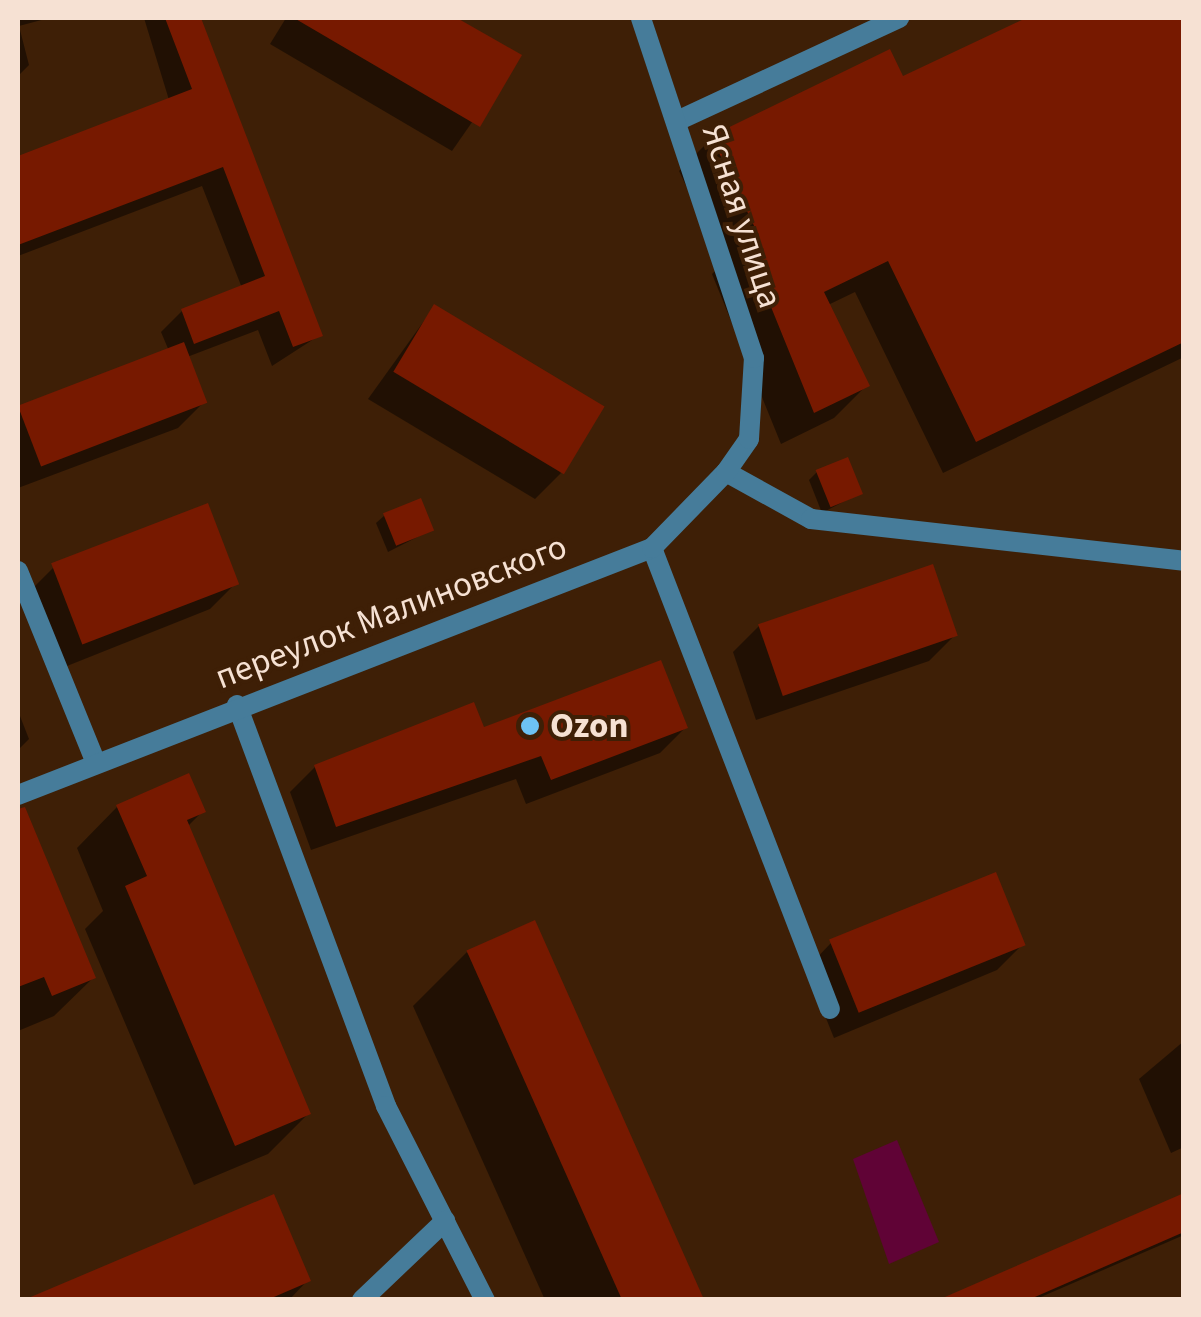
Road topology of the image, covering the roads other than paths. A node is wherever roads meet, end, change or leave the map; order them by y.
1 (641, 18) edge
2 (899, 18) edge
3 (677, 121) junction
4 (750, 438) joint
5 (726, 472) junction
6 (652, 548) junction
7 (1184, 561) edge
8 (18, 571) edge
9 (237, 705) junction
10 (96, 763) junction
11 (18, 795) edge
12 (830, 1008) dead end
13 (445, 1221) junction
14 (362, 1300) edge
15 (484, 1300) edge

1 - 3 street, Ясная улица
2 - 3 street
3 - 4 street, Ясная улица
4 - 5 street, переулок Малиновского
5 - 6 street, переулок Малиновского
5 - 7 street
6 - 9 street, переулок Малиновского
6 - 12 street
8 - 10 street
9 - 10 street, переулок Малиновского
9 - 13 street
10 - 11 street, переулок Малиновского
13 - 14 street
13 - 15 street

